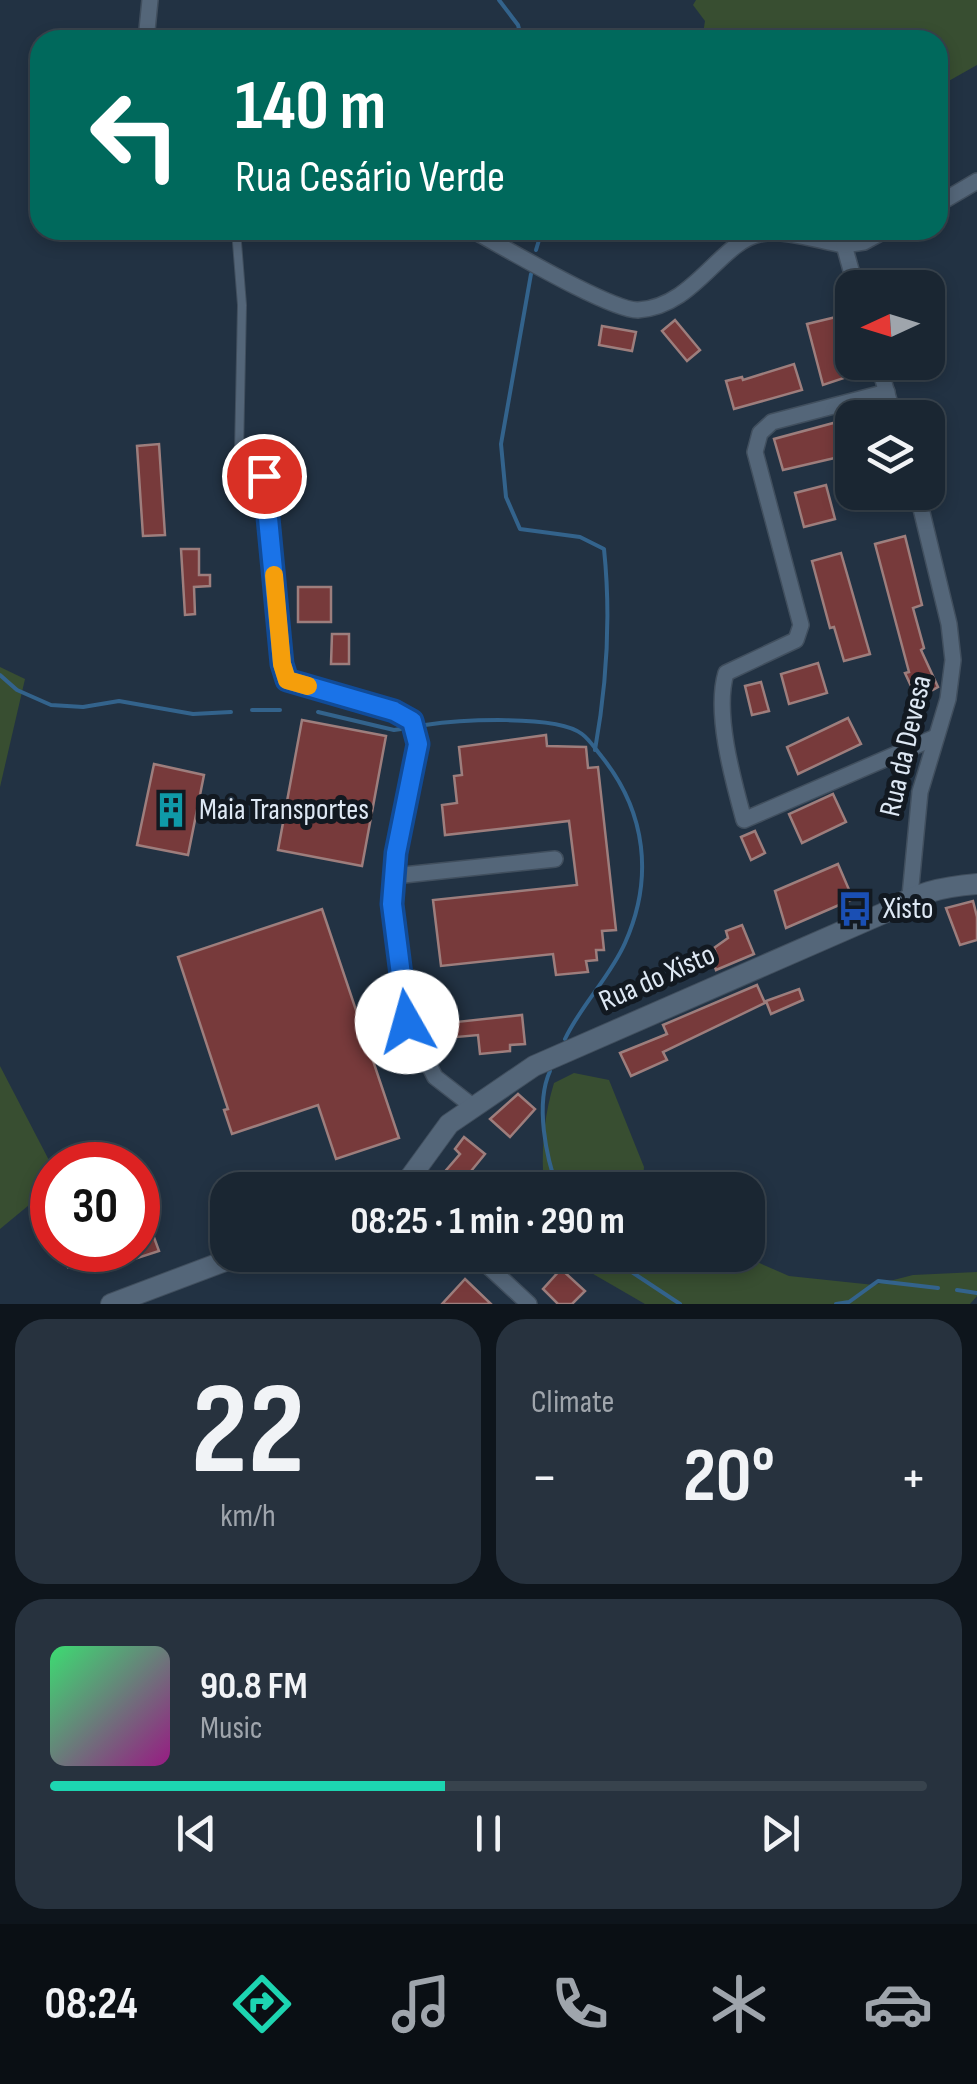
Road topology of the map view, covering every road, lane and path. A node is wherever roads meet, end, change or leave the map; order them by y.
1 (150, 0) edge
2 (147, 30) edge
3 (977, 181) edge
4 (948, 198) edge
5 (237, 240) edge
6 (491, 240) edge
7 (747, 240) edge
8 (813, 240) edge
9 (868, 240) edge
10 (844, 246) junction
11 (851, 270) edge
12 (883, 380) edge
13 (887, 392) junction
14 (889, 400) edge
15 (244, 472) joint
16 (921, 510) edge
17 (936, 737) junction
18 (555, 858) dead end
19 (394, 876) junction
20 (977, 884) edge
21 (910, 896) junction
22 (471, 1105) junction
23 (416, 1172) edge
24 (210, 1267) edge
25 (494, 1272) edge
26 (110, 1304) edge
27 (529, 1304) edge

1 - 2 street
3 - 4 street
5 - 15 lane
6 - 7 street
8 - 10 street
9 - 10 street
10 - 11 street
12 - 13 street
13 - 14 street
13 - 17 street
15 - 19 street
16 - 17 street, Rua da Devesa
17 - 21 street, Rua da Devesa
18 - 19 street
19 - 22 street
20 - 21 street, Rua do Xisto
21 - 22 street, Rua do Xisto
22 - 23 street, Rua do Xisto
24 - 26 street
25 - 27 street

